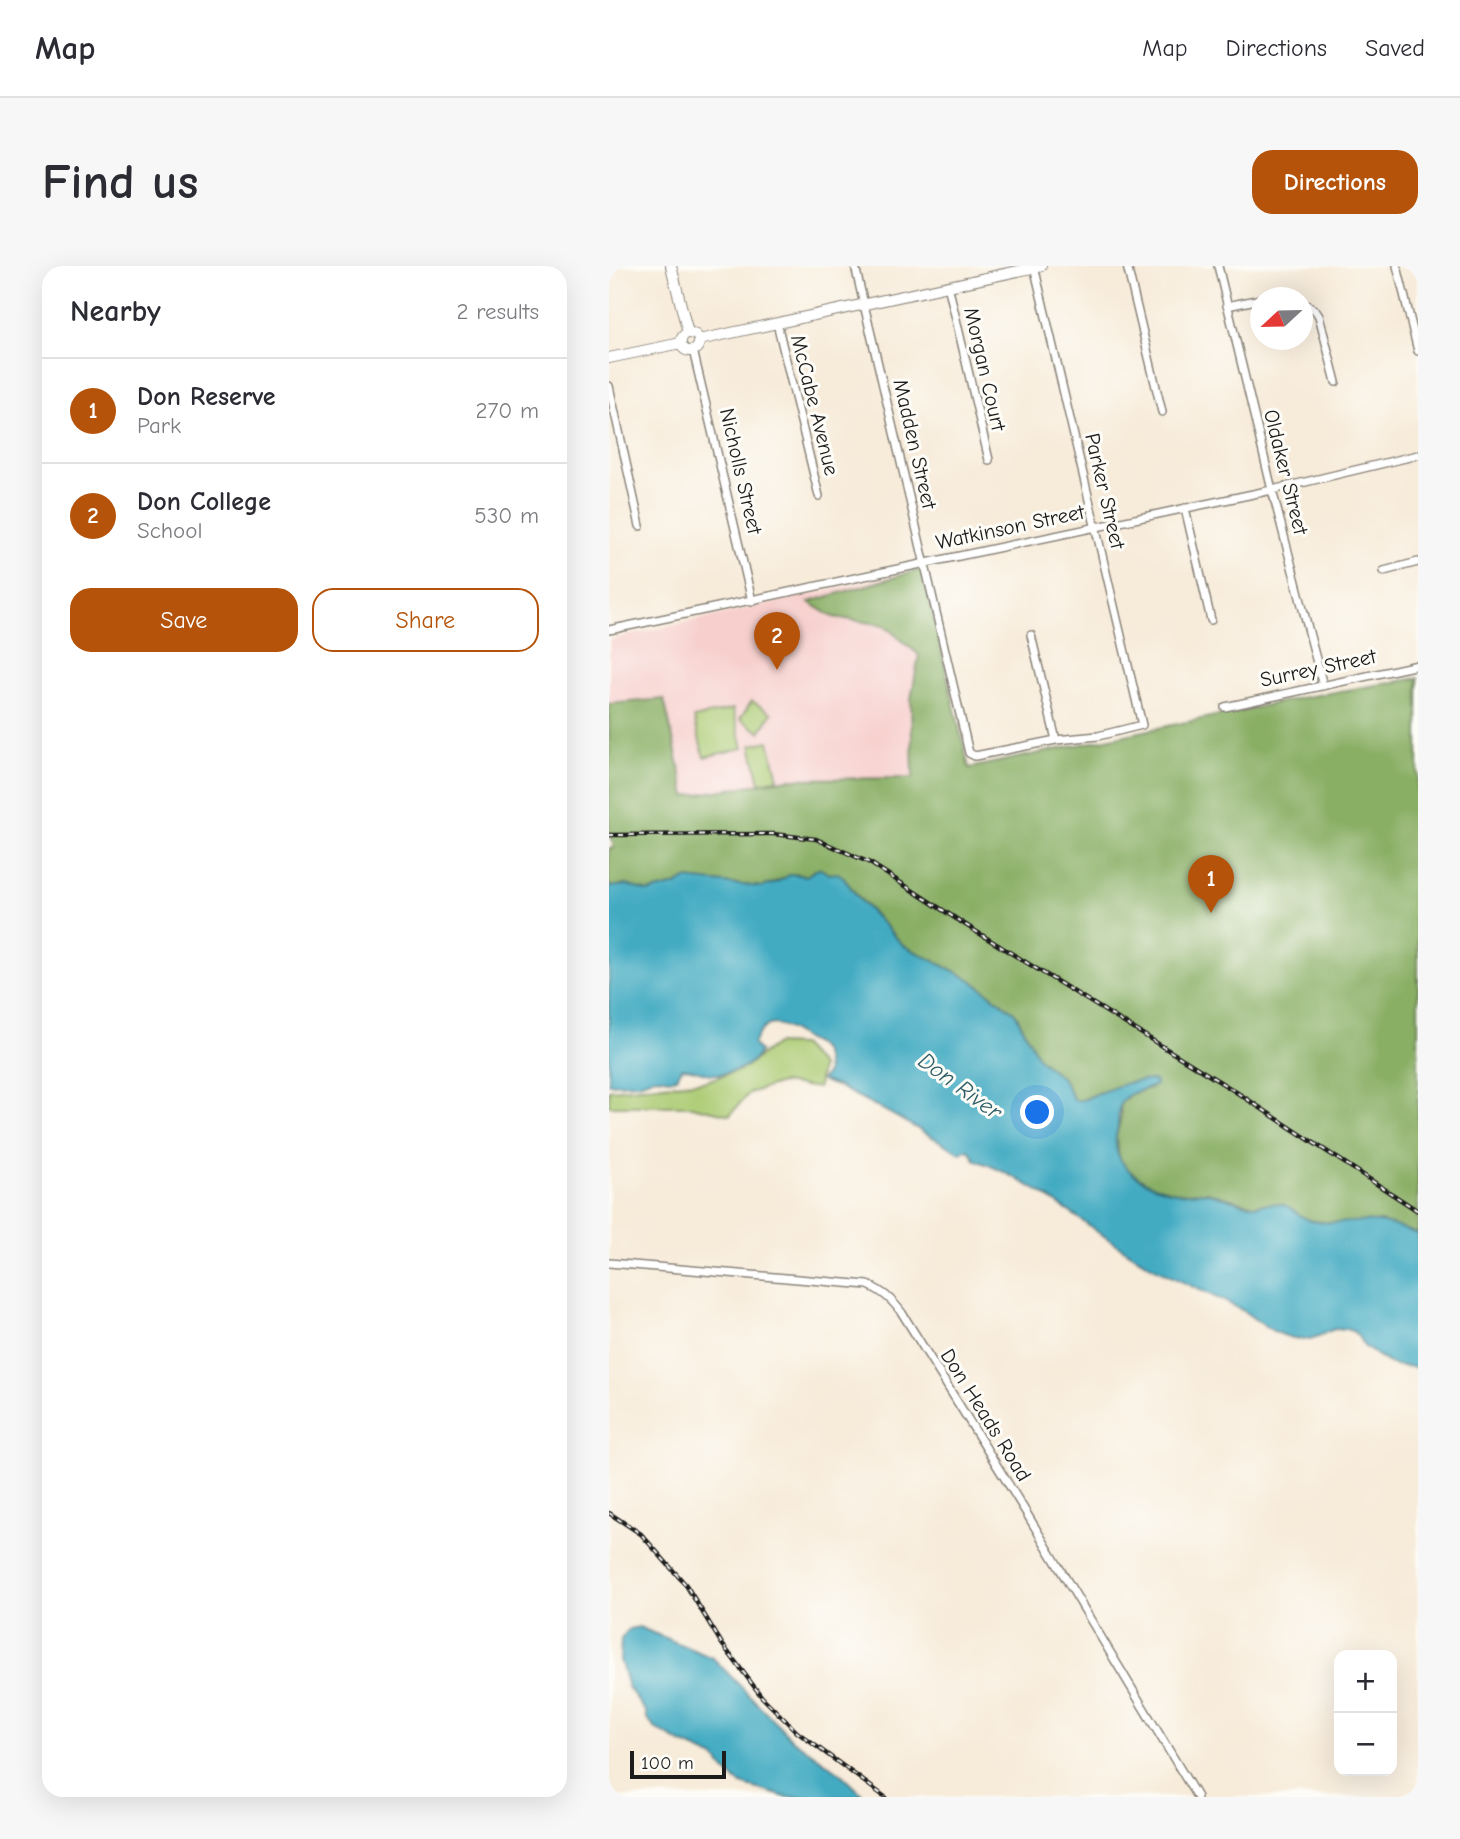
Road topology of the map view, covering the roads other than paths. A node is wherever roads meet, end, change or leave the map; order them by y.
1 (671, 266) edge
2 (855, 266) edge
3 (1037, 266) edge
4 (1127, 266) edge
5 (1217, 266) edge
6 (1398, 266) edge
7 (948, 285) junction
8 (1250, 301) edge
9 (864, 304) junction
10 (1227, 306) junction
11 (1313, 309) edge
12 (1414, 313) edge
13 (777, 323) junction
14 (688, 333) junction
15 (699, 340) junction
16 (681, 343) junction
17 (693, 350) junction
18 (1418, 351) edge
19 (609, 358) edge
20 (1336, 382) dead end
21 (609, 386) edge
22 (1162, 412) dead end
23 (1418, 455) edge
24 (989, 460) dead end
25 (1272, 490) junction
26 (819, 496) dead end
27 (1185, 508) junction
28 (640, 526) dead end
29 (1095, 526) junction
30 (1418, 562) edge
31 (925, 564) junction
32 (1384, 571) dead end
33 (752, 601) junction
34 (1211, 620) dead end
35 (609, 631) edge
36 (1031, 635) dead end
37 (1418, 665) edge
38 (1323, 686) junction
39 (1226, 706) dead end
40 (1056, 740) junction
41 (609, 1263) edge
42 (1197, 1797) edge

1 - 14 street
2 - 9 street, Madden Street
3 - 7 street
3 - 29 street, Parker Street
4 - 22 street
5 - 10 street, Oldaker Street
6 - 12 street
7 - 9 street
7 - 24 street, Morgan Court
8 - 10 street
9 - 13 street
9 - 31 street, Madden Street
10 - 25 street, Oldaker Street
11 - 20 street
12 - 18 street
13 - 15 street
13 - 26 street, McCabe Avenue
14 - 15 street
14 - 16 street
15 - 17 street
16 - 17 street
16 - 19 street
17 - 33 street, Nicholls Street
21 - 28 street
23 - 25 street, Watkinson Street
25 - 27 street, Watkinson Street
25 - 38 street, Oldaker Street
27 - 29 street, Watkinson Street
27 - 34 street
29 - 31 street, Watkinson Street
29 - 40 street, Parker Street
30 - 32 street
31 - 33 street, Watkinson Street
31 - 40 street, Madden Street
33 - 35 street, Watkinson Street
36 - 40 street
37 - 38 street, Surrey Street
38 - 39 street, Surrey Street
41 - 42 street, Don Heads Road

